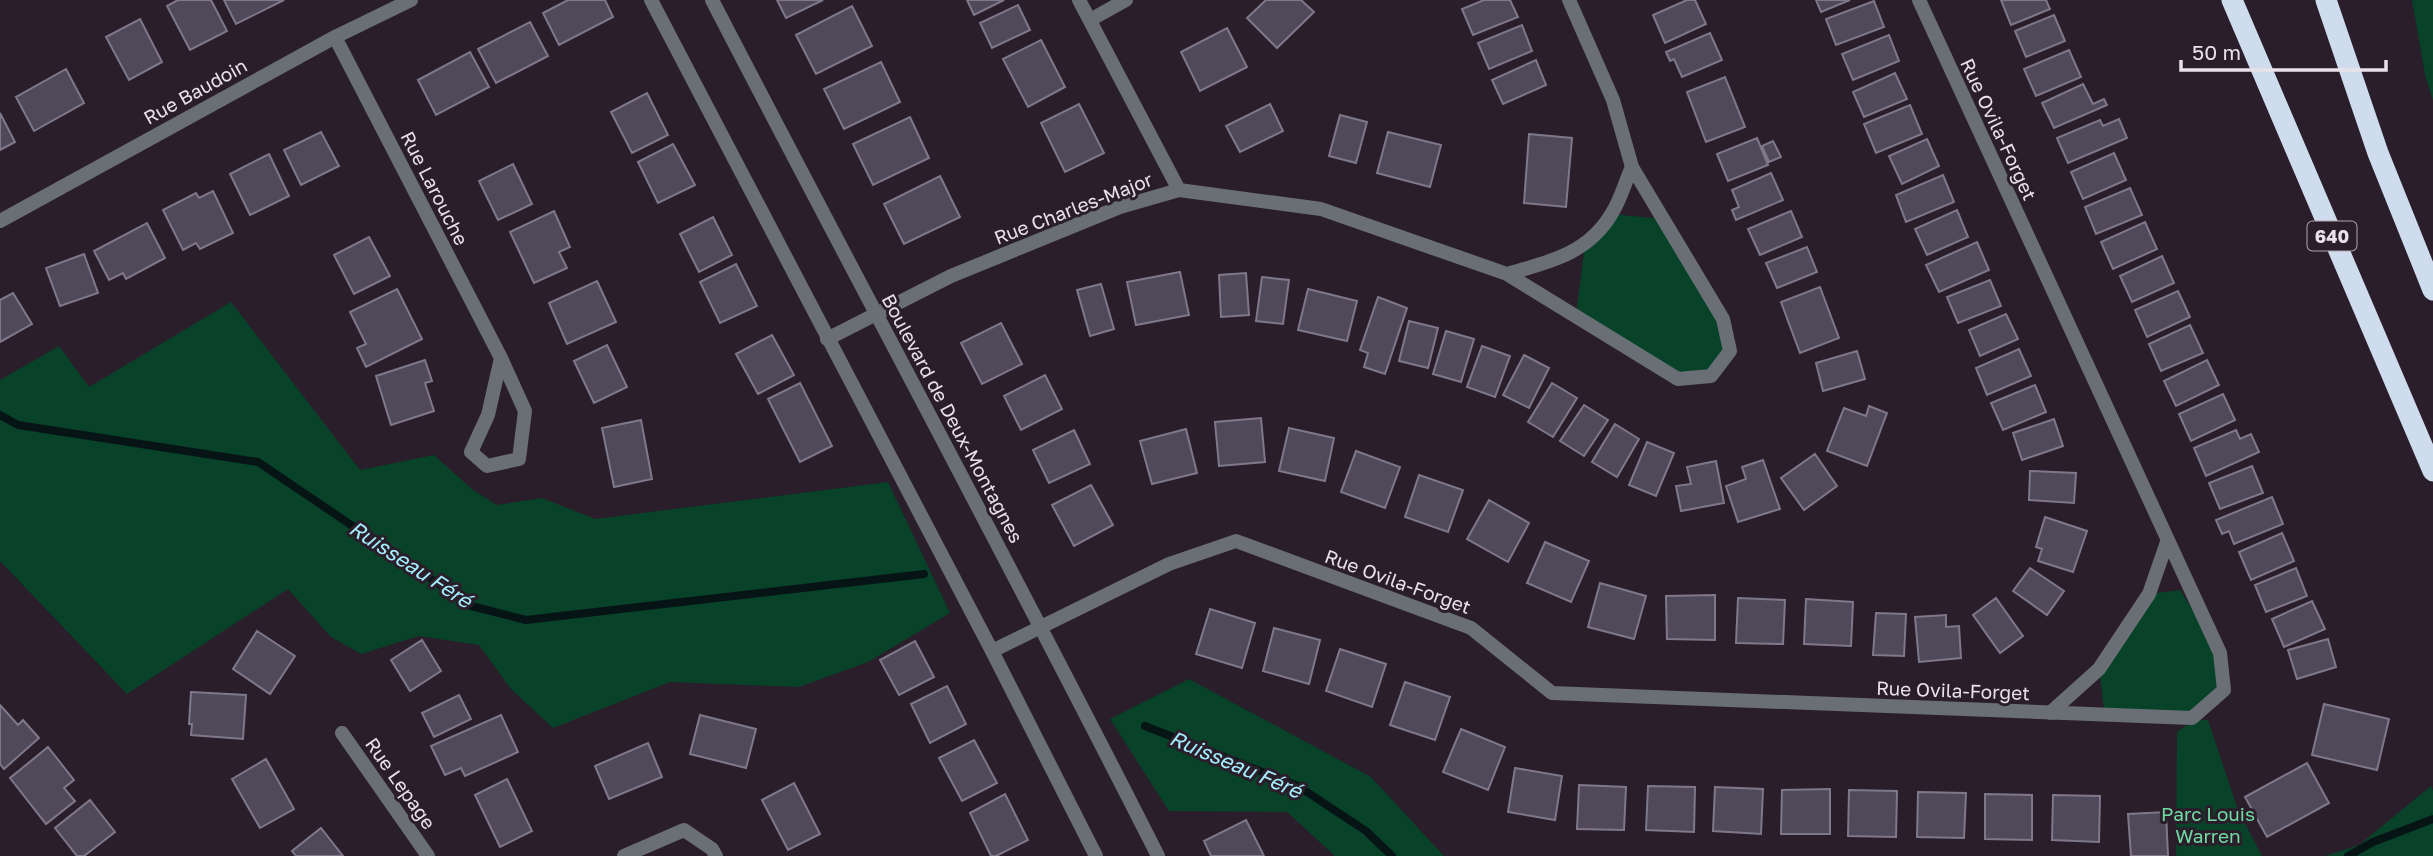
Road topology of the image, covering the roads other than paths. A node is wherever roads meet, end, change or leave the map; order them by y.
1 (411, 0) edge
2 (651, 0) edge
3 (712, 0) edge
4 (1079, 0) edge
5 (1126, 0) edge
6 (1569, 0) edge
7 (1919, 0) edge
8 (2232, 0) edge
9 (2326, 0) edge
10 (1090, 20) junction
11 (335, 37) junction
12 (1632, 167) junction
13 (1179, 190) junction
14 (0, 221) edge
15 (1507, 274) junction
16 (2433, 290) edge
17 (876, 314) junction
18 (827, 340) junction
19 (501, 358) junction
20 (2433, 471) edge
21 (2167, 542) junction
22 (1042, 627) junction
23 (992, 651) junction
24 (2050, 713) junction
25 (342, 733) dead end
26 (428, 856) edge
27 (624, 856) edge
28 (716, 856) edge
29 (1096, 856) edge
30 (1158, 856) edge

1 - 11 street, Rue Baudoin
2 - 18 street
3 - 17 street, Boulevard de Deux-Montagnes
4 - 10 street
5 - 10 street
6 - 12 street, Rue Charles-Major
7 - 21 street, Rue Ovila-Forget
8 - 20 highway, 640
9 - 16 highway
10 - 13 street
11 - 14 street, Rue Baudoin
11 - 19 street, Rue Larouche
12 - 15 street
12 - 15 street, Rue Charles-Major
13 - 15 street, Rue Charles-Major
13 - 17 street, Rue Charles-Major
17 - 18 street, Rue Charles-Major
17 - 22 street, Boulevard de Deux-Montagnes
18 - 23 street
19 - 19 street, Rue Larouche
21 - 24 street, Rue Ovila-Forget
21 - 24 street, Rue Ovila-Forget
22 - 23 street, Rue Ovila-Forget
22 - 24 street, Rue Ovila-Forget
22 - 30 street, Boulevard de Deux-Montagnes
23 - 29 street
25 - 26 street, Rue Lepage
27 - 28 street

